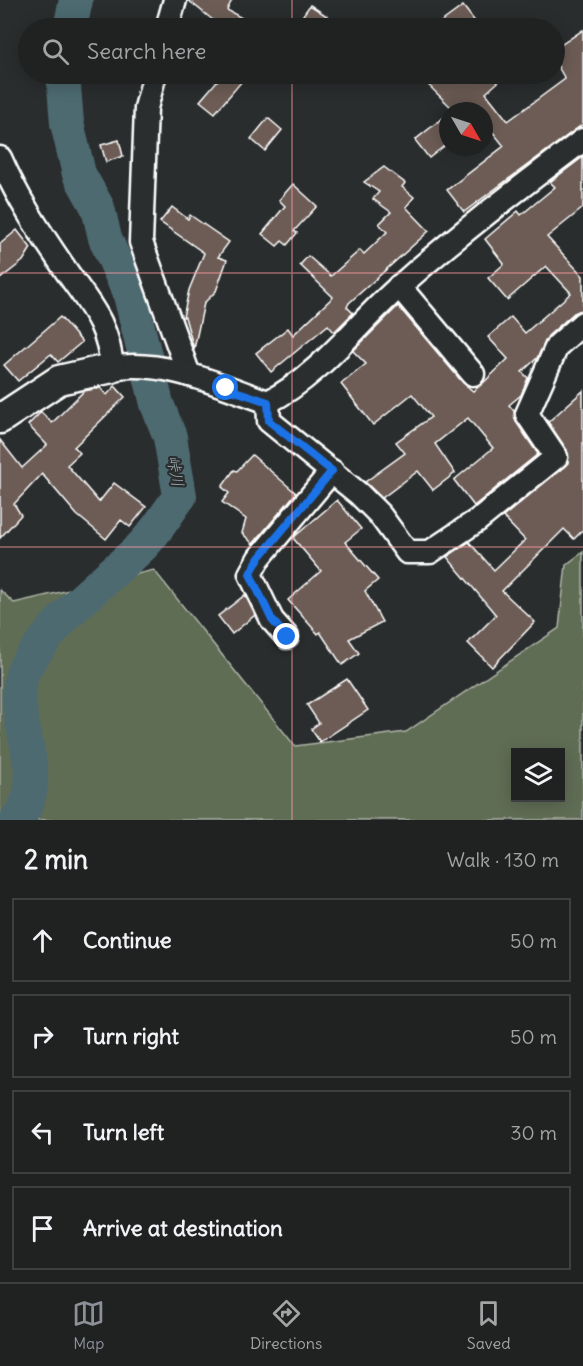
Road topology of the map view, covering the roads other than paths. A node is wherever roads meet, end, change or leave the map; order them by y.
1 (174, 0) edge
2 (170, 18) edge
3 (152, 84) edge
4 (582, 142) edge
5 (0, 158) edge
6 (399, 286) junction
7 (583, 323) edge
8 (120, 366) junction
9 (472, 374) dead end
10 (189, 375) junction
11 (268, 402) junction
12 (0, 419) edge
13 (332, 471) junction
14 (287, 637) dead end

1 - 2 street
3 - 10 street
4 - 6 street
5 - 8 street
6 - 9 street
6 - 11 street
7 - 13 street
8 - 10 street
8 - 12 street
10 - 11 street
11 - 13 street
13 - 14 street

